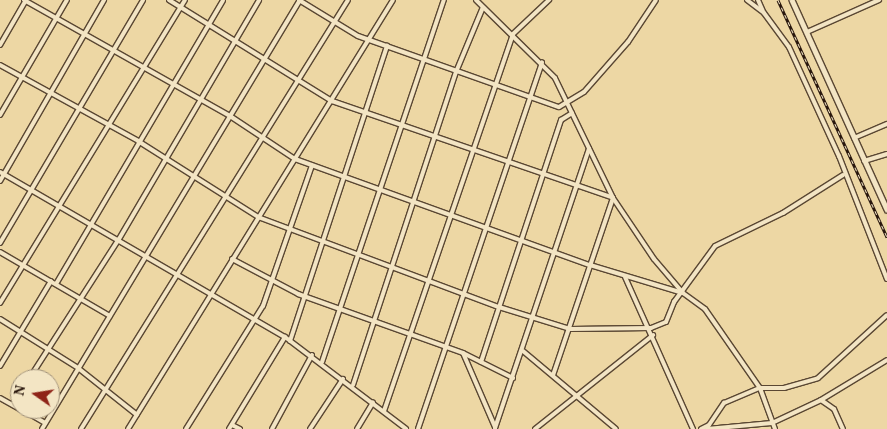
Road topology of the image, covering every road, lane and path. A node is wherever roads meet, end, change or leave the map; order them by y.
1 (25, 0) edge
2 (67, 0) edge
3 (104, 0) edge
4 (143, 0) edge
5 (169, 0) edge
6 (185, 0) edge
7 (223, 0) edge
8 (259, 0) edge
9 (300, 0) edge
10 (348, 0) edge
11 (393, 0) edge
12 (444, 0) edge
13 (476, 0) edge
14 (549, 0) edge
15 (656, 0) edge
16 (747, 0) edge
17 (758, 0) edge
18 (792, 0) edge
19 (879, 0) edge
20 (181, 7) junction
21 (483, 7) junction
22 (764, 13) junction
23 (55, 18) junction
24 (334, 22) junction
25 (209, 23) junction
26 (807, 32) junction
27 (513, 34) junction
28 (83, 35) junction
29 (237, 40) junction
30 (367, 40) junction
31 (0, 45) edge
32 (387, 46) junction
33 (112, 51) junction
34 (266, 57) junction
35 (424, 61) junction
36 (542, 62) junction
37 (0, 65) edge
38 (143, 68) junction
39 (456, 72) junction
40 (22, 78) junction
41 (298, 80) junction
42 (173, 84) junction
43 (494, 84) junction
44 (50, 93) junction
45 (527, 96) junction
46 (202, 100) junction
47 (332, 101) junction
48 (568, 104) junction
49 (80, 110) junction
50 (366, 112) junction
51 (572, 113) junction
52 (0, 114) edge
53 (230, 116) junction
54 (401, 123) junction
55 (887, 124) edge
56 (110, 126) junction
57 (437, 137) junction
58 (260, 138) junction
59 (854, 138) junction
60 (138, 141) junction
61 (589, 147) junction
62 (474, 150) junction
63 (887, 154) edge
64 (164, 158) junction
65 (296, 159) junction
66 (508, 161) junction
67 (864, 161) junction
68 (312, 165) junction
69 (2, 173) edge
70 (544, 174) junction
71 (843, 175) junction
72 (193, 177) junction
73 (345, 178) junction
74 (0, 181) edge
75 (575, 187) junction
76 (32, 191) junction
77 (379, 191) junction
78 (226, 196) junction
79 (613, 198) junction
80 (416, 204) junction
81 (60, 207) junction
82 (887, 209) edge
83 (450, 215) junction
84 (258, 217) junction
85 (92, 225) junction
86 (486, 226) junction
87 (287, 230) junction
88 (119, 239) junction
89 (520, 240) junction
90 (323, 241) junction
91 (0, 243) edge
92 (0, 252) edge
93 (555, 252) junction
94 (148, 254) junction
95 (359, 255) junction
96 (232, 259) junction
97 (590, 265) junction
98 (25, 266) junction
99 (393, 268) junction
100 (177, 273) junction
101 (625, 277) junction
102 (429, 279) junction
103 (887, 279) edge
104 (51, 281) junction
105 (271, 281) junction
106 (56, 284) junction
107 (462, 292) junction
108 (683, 293) junction
109 (210, 296) junction
110 (305, 296) junction
111 (81, 299) junction
112 (0, 303) edge
113 (499, 307) junction
114 (340, 309) junction
115 (887, 315) edge
116 (110, 316) junction
117 (0, 319) edge
118 (533, 319) junction
119 (375, 320) junction
120 (254, 322) junction
121 (650, 328) junction
122 (570, 329) junction
123 (22, 331) junction
124 (410, 335) junction
125 (653, 335) junction
126 (285, 338) junction
127 (290, 341) junction
128 (50, 348) junction
129 (445, 348) junction
130 (523, 351) junction
131 (463, 354) junction
132 (312, 355) junction
133 (887, 360) edge
134 (322, 362) junction
135 (481, 362) junction
136 (0, 366) edge
137 (78, 368) junction
138 (36, 369) edge
139 (553, 375) junction
140 (513, 378) junction
141 (343, 379) junction
142 (353, 385) junction
143 (760, 388) junction
144 (106, 390) junction
145 (575, 396) junction
146 (821, 400) junction
147 (374, 402) junction
148 (384, 412) junction
149 (136, 415) junction
150 (38, 419) edge
151 (45, 423) junction
152 (772, 423) junction
153 (399, 424) junction
154 (230, 427) edge
155 (496, 428) edge
156 (42, 429) edge
157 (80, 429) edge
158 (128, 429) edge
159 (186, 429) edge
160 (240, 429) edge
161 (272, 429) edge
162 (310, 429) edge
163 (357, 429) edge
164 (396, 429) edge
165 (406, 429) edge
166 (418, 429) edge
167 (535, 429) edge
168 (616, 429) edge
169 (693, 429) edge
170 (701, 429) edge
171 (707, 429) edge
172 (775, 429) edge
173 (843, 429) edge

1 - 23 street
1 - 31 street
2 - 23 street
3 - 28 street
4 - 33 street
5 - 20 street
6 - 20 street
7 - 25 street
8 - 29 street
9 - 24 street
9 - 34 street
10 - 24 street
11 - 30 street
12 - 35 street
13 - 21 street
14 - 27 street
15 - 48 street
16 - 22 street
17 - 22 street
18 - 26 street
19 - 26 street
20 - 25 street
20 - 38 street
21 - 27 street
21 - 39 street
22 - 71 street
23 - 28 street
23 - 40 street
24 - 30 street
24 - 41 street
25 - 29 street
25 - 42 street
26 - 59 street
27 - 36 street
27 - 43 street
28 - 33 street
28 - 44 street
29 - 34 street
29 - 46 street
30 - 32 street
30 - 47 street
32 - 35 street
32 - 50 street
33 - 38 street
33 - 49 street
34 - 41 street
34 - 53 street
35 - 39 street
35 - 54 street
36 - 45 street
36 - 48 street
37 - 40 street
38 - 42 street
38 - 56 street
39 - 43 street
39 - 57 street
40 - 44 street
40 - 52 street
41 - 47 street
41 - 58 street
42 - 46 street
42 - 60 street
43 - 45 street
43 - 62 street
44 - 49 street
44 - 69 street
45 - 48 street
45 - 66 street
46 - 53 street
46 - 64 street
47 - 50 street
47 - 65 street
48 - 51 street
49 - 56 street
49 - 76 street
50 - 54 street
50 - 73 street
51 - 61 street
51 - 70 street
53 - 58 street
53 - 72 street
54 - 57 street
54 - 77 street
55 - 59 street
56 - 60 street
56 - 81 street
57 - 62 street
57 - 80 street
58 - 65 street
58 - 78 street
59 - 67 street
60 - 64 street
60 - 85 street
61 - 75 street
61 - 79 street
62 - 66 street
62 - 83 street
63 - 67 street
64 - 72 street
64 - 88 street
65 - 68 street
65 - 84 street
66 - 70 street
66 - 86 street
67 - 82 street
68 - 73 street
68 - 87 street
69 - 74 street
69 - 76 street
70 - 75 street
70 - 89 street
71 - 103 street
71 - 108 street
72 - 78 street
72 - 94 street
73 - 77 street
73 - 90 street
75 - 79 street
75 - 93 street
76 - 81 street
76 - 91 street
77 - 80 street
77 - 95 street
78 - 84 street
78 - 100 street
79 - 97 street
79 - 108 street
80 - 83 street
80 - 99 street
81 - 85 street
81 - 98 street
83 - 86 street
83 - 102 street
84 - 87 street
84 - 96 street
85 - 88 street
85 - 106 street
86 - 89 street
86 - 107 street
87 - 90 street
87 - 105 street
88 - 94 street
88 - 111 street
89 - 93 street
89 - 113 street
90 - 95 street
90 - 110 street
92 - 98 street
93 - 97 street
93 - 118 street
94 - 100 street
94 - 116 street
95 - 99 street
95 - 114 street
96 - 105 street
96 - 109 street
97 - 101 street
97 - 122 street
98 - 104 street
98 - 112 street
99 - 102 street
99 - 119 street
100 - 109 street
100 - 144 street
101 - 108 street
101 - 121 street
102 - 107 street
102 - 124 street
104 - 106 street
104 - 123 street
105 - 110 street
105 - 120 street
106 - 111 street
107 - 113 street
107 - 129 street
108 - 121 street
108 - 143 street
109 - 120 street
109 - 149 street
110 - 114 street
110 - 127 street
111 - 116 street
111 - 128 street
113 - 118 street
113 - 135 street
114 - 119 street
114 - 134 street
115 - 143 street
116 - 137 street
117 - 123 street
118 - 122 street
118 - 130 street
119 - 124 street
119 - 142 street
120 - 126 street
120 - 159 street
121 - 122 street
121 - 125 street
122 - 139 street
123 - 128 street
123 - 136 street
124 - 129 street
124 - 148 street
125 - 145 street
125 - 169 street
126 - 127 street
126 - 154 street
127 - 132 street
128 - 137 street
128 - 138 street
129 - 131 street
129 - 166 street
130 - 139 street
130 - 140 street
131 - 135 street
131 - 155 street
132 - 134 street
132 - 161 street
133 - 146 street
134 - 141 street
135 - 140 street
137 - 144 street
137 - 151 street
139 - 145 street
140 - 155 street
141 - 142 street
141 - 162 street
142 - 147 street
143 - 152 street
143 - 170 street
144 - 149 street
144 - 157 street
145 - 167 street
145 - 168 street
146 - 152 street
146 - 173 street
147 - 148 street
147 - 163 street
148 - 153 street
149 - 158 street
150 - 151 street
151 - 156 street
152 - 171 street
152 - 172 street
153 - 164 street
153 - 165 street
154 - 160 street

